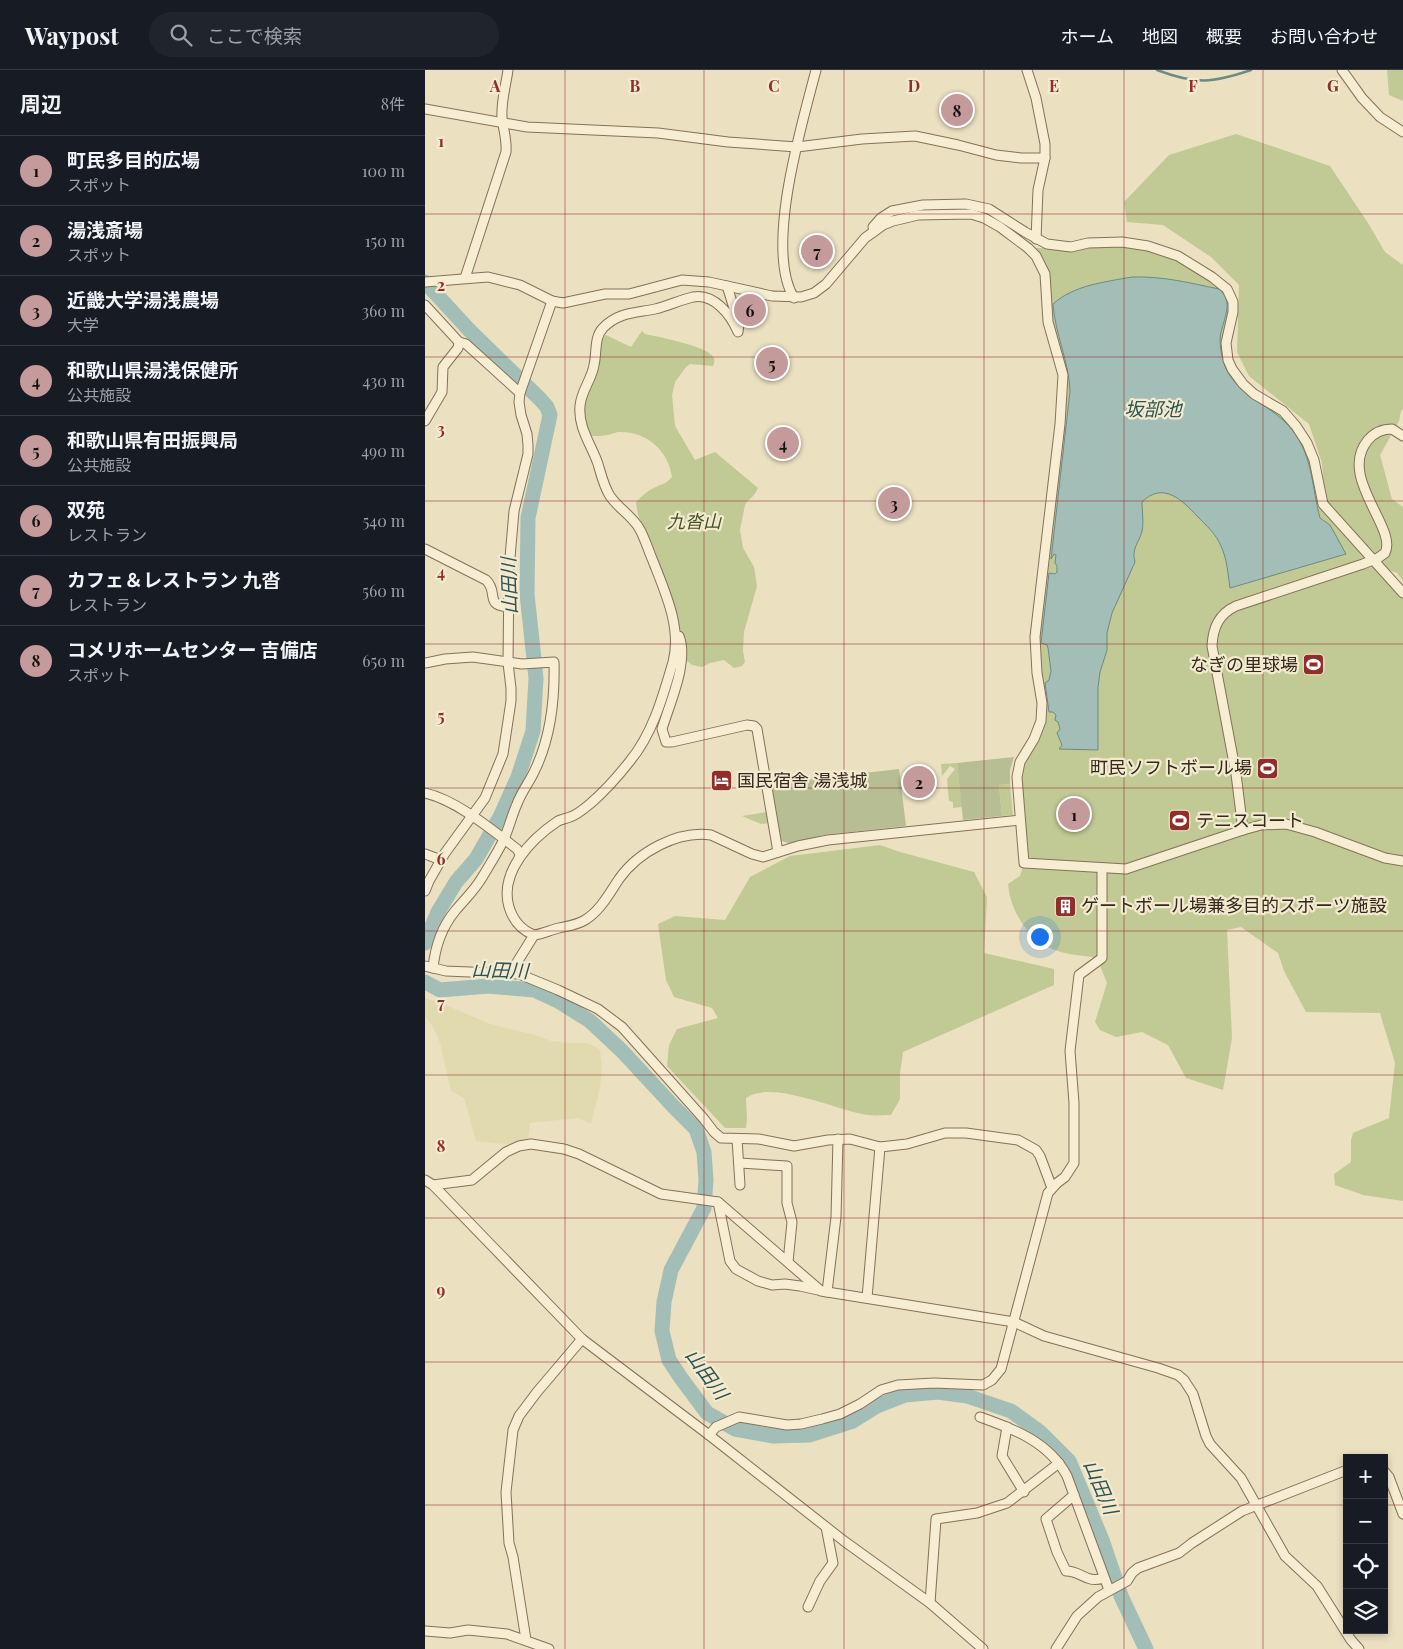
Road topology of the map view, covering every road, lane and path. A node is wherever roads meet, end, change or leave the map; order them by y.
1 (509, 70) edge
2 (816, 70) edge
3 (1027, 70) edge
4 (1342, 70) edge
5 (425, 110) edge
6 (504, 124) junction
7 (1403, 132) edge
8 (797, 147) junction
9 (1045, 158) junction
10 (865, 238) junction
11 (1036, 239) junction
12 (465, 278) junction
13 (425, 282) edge
14 (727, 286) junction
15 (794, 298) junction
16 (552, 301) junction
17 (425, 305) edge
18 (459, 342) junction
19 (520, 393) junction
20 (425, 421) edge
21 (1403, 436) edge
22 (425, 549) edge
23 (1372, 560) junction
24 (1403, 593) edge
25 (508, 607) junction
26 (674, 625) junction
27 (425, 663) edge
28 (508, 663) junction
29 (425, 794) edge
30 (475, 819) junction
31 (1020, 820) junction
32 (1243, 830) junction
33 (502, 838) junction
34 (778, 852) junction
35 (425, 854) edge
36 (519, 858) junction
37 (441, 860) junction
38 (1403, 861) edge
39 (1102, 868) junction
40 (425, 891) edge
41 (533, 935) junction
42 (429, 967) edge
43 (511, 972) junction
44 (737, 1139) junction
45 (837, 1139) junction
46 (880, 1146) junction
47 (739, 1164) junction
48 (429, 1183) edge
49 (740, 1185) dead end
50 (1052, 1188) junction
51 (717, 1201) junction
52 (788, 1262) junction
53 (824, 1292) junction
54 (867, 1298) junction
55 (1014, 1322) junction
56 (581, 1339) junction
57 (980, 1417) dead end
58 (1007, 1427) junction
59 (709, 1435) junction
60 (1059, 1463) junction
61 (1343, 1472) edge
62 (1388, 1476) edge
63 (1024, 1492) junction
64 (1074, 1495) junction
65 (1255, 1505) junction
66 (1403, 1514) edge
67 (826, 1527) junction
68 (1104, 1578) junction
69 (1110, 1590) junction
70 (930, 1603) junction
71 (808, 1607) dead end
72 (425, 1631) edge
73 (526, 1640) junction
74 (549, 1649) edge
75 (983, 1649) edge
76 (1056, 1649) edge
77 (1359, 1649) edge

1 - 6 street
2 - 8 street
3 - 9 street
4 - 7 street
5 - 6 street
6 - 8 street
6 - 12 street
8 - 9 street
8 - 15 street
9 - 11 street
10 - 11 street
10 - 15 street
10 - 31 street
11 - 23 street
12 - 13 street
12 - 16 street
14 - 15 street
14 - 16 street
14 - 26 street
16 - 19 street
17 - 18 street
18 - 19 street
18 - 20 street
19 - 25 street
21 - 23 street
22 - 25 street
23 - 24 street
23 - 32 street
25 - 28 street
26 - 34 street
26 - 36 street
27 - 28 street
28 - 30 street
28 - 33 street
29 - 30 street
30 - 33 street
30 - 37 street
31 - 34 street
31 - 39 street
32 - 38 street
32 - 39 street
33 - 36 street
33 - 42 street
34 - 41 street
35 - 37 street
36 - 41 street
37 - 40 street
39 - 50 street
41 - 43 street
42 - 43 street
43 - 44 street
44 - 45 street
44 - 47 street
45 - 46 street
45 - 53 street
46 - 50 street
46 - 54 street
47 - 49 street
47 - 52 street
48 - 51 street
48 - 56 street
50 - 55 street
51 - 52 street
51 - 53 street
52 - 53 street
53 - 54 street
54 - 55 street
55 - 59 street
55 - 65 street
56 - 59 street
56 - 73 street
57 - 58 street
58 - 60 street
58 - 63 street
59 - 67 street
60 - 63 street
60 - 64 street
61 - 65 street
62 - 66 street
63 - 70 street
64 - 68 street
64 - 68 street
65 - 69 street
65 - 77 street
67 - 70 street
67 - 71 street
68 - 69 street
69 - 76 street
70 - 75 street
72 - 73 street
73 - 74 street

